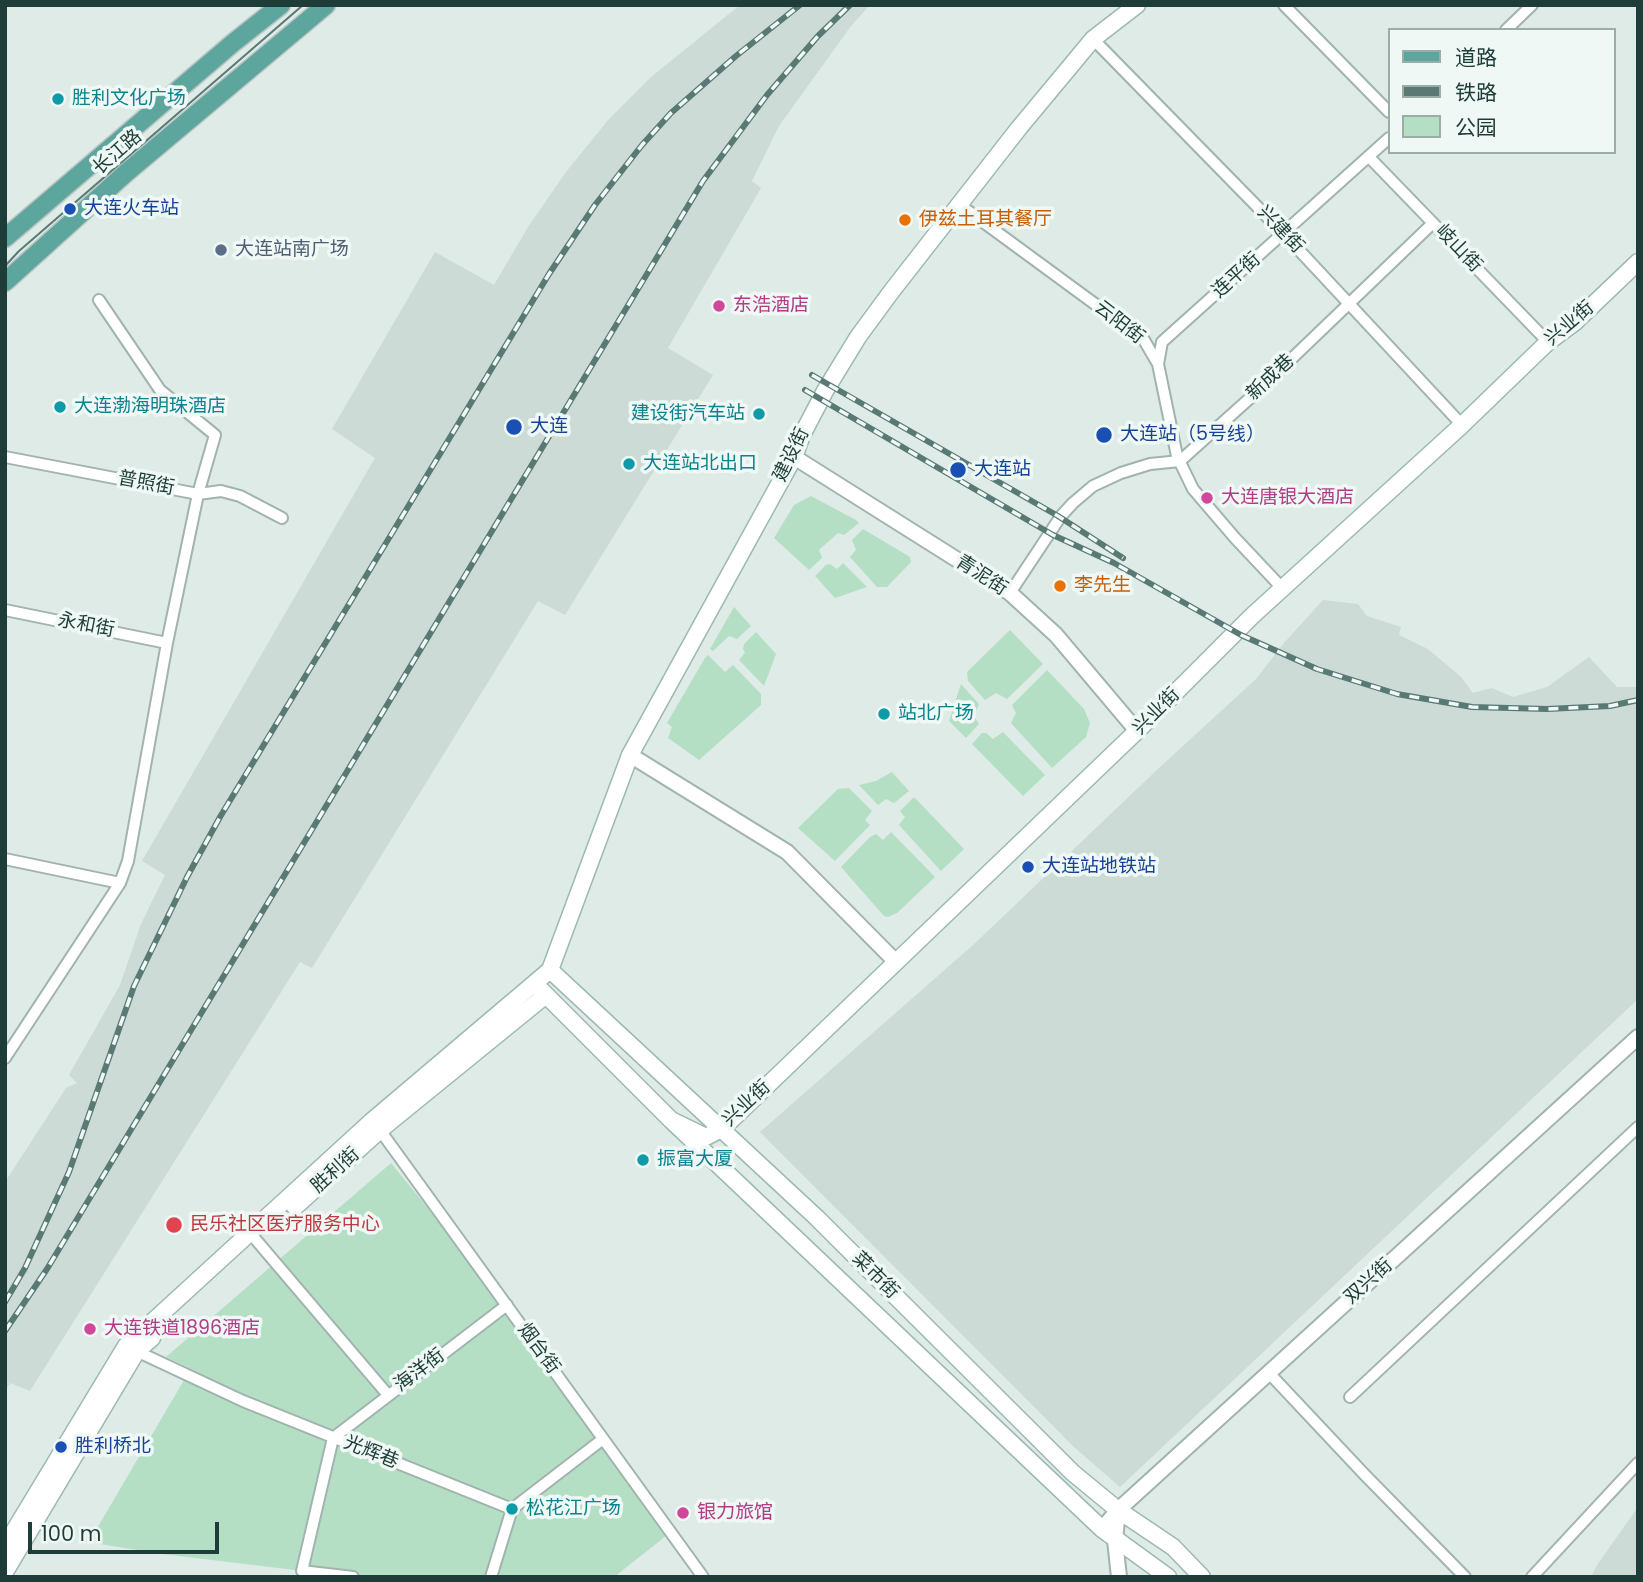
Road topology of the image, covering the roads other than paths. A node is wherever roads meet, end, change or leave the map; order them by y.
1 (326, 5) edge
2 (1137, 5) edge
3 (1284, 5) edge
4 (1532, 5) edge
5 (268, 9) edge
6 (1508, 28) edge
7 (1093, 39) junction
8 (1388, 111) edge
9 (1388, 139) edge
10 (1368, 157) junction
11 (960, 205) junction
12 (1433, 223) junction
13 (1284, 234) junction
14 (5, 238) edge
15 (1638, 262) edge
16 (8, 277) edge
17 (99, 300) dead end
18 (1349, 303) junction
19 (1548, 342) junction
20 (1158, 364) junction
21 (1462, 425) junction
22 (5, 457) edge
23 (794, 457) junction
24 (1180, 461) junction
25 (198, 494) junction
26 (282, 518) dead end
27 (1283, 589) junction
28 (1010, 593) junction
29 (5, 610) edge
30 (167, 643) junction
31 (1138, 732) junction
32 (630, 755) junction
33 (5, 859) edge
34 (120, 883) junction
35 (896, 962) junction
36 (550, 970) junction
37 (541, 990) junction
38 (1638, 1037) edge
39 (5, 1058) edge
40 (671, 1120) junction
41 (377, 1125) junction
42 (1638, 1127) edge
43 (723, 1128) junction
44 (254, 1238) junction
45 (507, 1305) junction
46 (131, 1349) junction
47 (1269, 1373) junction
48 (388, 1395) junction
49 (1350, 1397) dead end
50 (333, 1438) junction
51 (603, 1439) junction
52 (1638, 1464) edge
53 (512, 1509) junction
54 (1118, 1510) junction
55 (1102, 1529) junction
56 (1115, 1540) junction
57 (5, 1546) edge
58 (5, 1572) edge
59 (353, 1577) edge
60 (491, 1577) edge
61 (703, 1577) edge
62 (1119, 1577) edge
63 (1168, 1577) edge
64 (1202, 1577) edge
65 (1465, 1577) edge
66 (1532, 1577) edge

1 - 16 main road, 长江路
2 - 7 main road, 建设街
3 - 8 street
4 - 6 street
5 - 14 main road, 长江路
7 - 11 main road, 建设街
7 - 13 street, 兴建街
9 - 10 street, 连平街
10 - 12 street, 岐山街
10 - 13 street, 连平街
11 - 20 street, 云阳街
11 - 23 main road, 建设街
12 - 18 street, 新成巷
12 - 19 street, 岐山街
13 - 18 street, 兴建街
13 - 20 street, 连平街
15 - 19 main road, 兴业街
17 - 25 street
18 - 21 street, 兴建街
18 - 24 street, 新成巷
19 - 21 main road, 兴业街
20 - 24 street, 云阳街
21 - 27 main road, 兴业街
22 - 25 street, 普照街
23 - 28 street, 青泥街
23 - 32 main road, 建设街
24 - 27 street, 云阳街
24 - 28 street
25 - 26 street, 普照街
25 - 30 street
27 - 31 main road, 兴业街
28 - 31 street, 青泥街
29 - 30 street, 永和街
30 - 34 street
31 - 35 main road, 兴业街
32 - 35 street
32 - 36 main road, 建设街
33 - 34 street
34 - 39 street
35 - 43 main road, 兴业街
36 - 37 main road, 胜利街
36 - 43 main road, 菜市街
37 - 40 main road
37 - 41 main road, 胜利街
38 - 47 street, 双兴街
40 - 43 main road, 兴业街
40 - 55 main road
41 - 44 main road, 胜利街
41 - 45 street, 烟台街
42 - 49 street
43 - 54 main road, 菜市街
44 - 46 main road, 胜利街
44 - 48 street
45 - 48 street, 海洋街
45 - 51 street, 烟台街
46 - 50 street, 光辉巷
46 - 57 main road, 胜利街
46 - 58 main road, 胜利街
47 - 54 street, 双兴街
47 - 65 street
48 - 50 street, 海洋街
50 - 53 street, 光辉巷
50 - 59 street
51 - 53 street
51 - 61 street, 烟台街
52 - 66 street
53 - 60 street
54 - 55 street, 双兴街
54 - 56 street
54 - 64 main road, 菜市街
55 - 56 main road
56 - 62 street
56 - 63 main road

